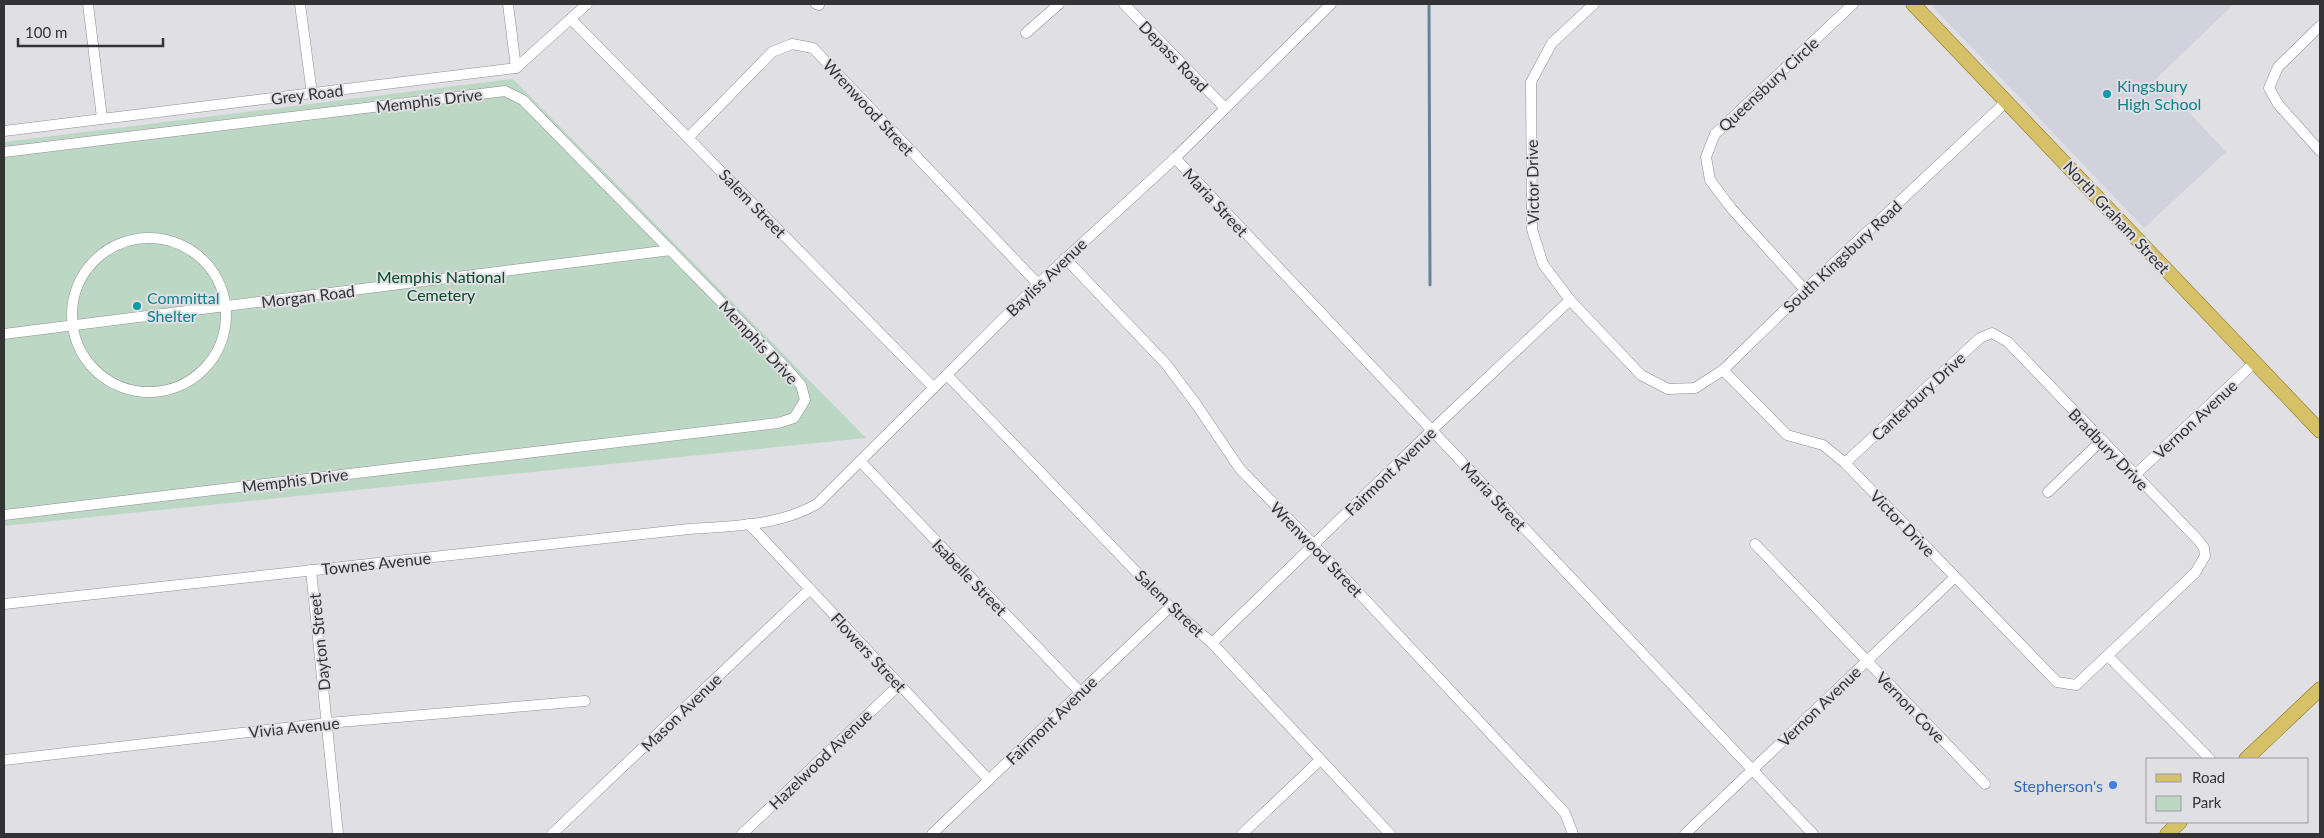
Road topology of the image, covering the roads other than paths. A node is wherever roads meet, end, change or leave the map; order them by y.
1 (88, 4) edge
2 (300, 4) edge
3 (508, 4) edge
4 (587, 4) edge
5 (1059, 4) edge
6 (1124, 4) edge
7 (1329, 4) edge
8 (1594, 4) edge
9 (1853, 4) edge
10 (1913, 4) edge
11 (571, 19) junction
12 (2320, 26) edge
13 (1026, 33) dead end
14 (516, 68) junction
15 (312, 94) junction
16 (2007, 101) junction
17 (1224, 107) junction
18 (102, 118) junction
19 (4, 131) edge
20 (689, 137) junction
21 (2320, 151) edge
22 (4, 152) edge
23 (1175, 158) junction
24 (671, 250) junction
25 (1065, 258) junction
26 (1038, 284) junction
27 (1805, 290) junction
28 (1570, 300) junction
29 (226, 306) junction
30 (72, 326) junction
31 (1992, 333) joint
32 (4, 334) edge
33 (2255, 362) junction
34 (1723, 370) junction
35 (947, 375) junction
36 (934, 388) junction
37 (1667, 388) joint
38 (1432, 430) junction
39 (2320, 431) edge
40 (2101, 441) junction
41 (860, 461) junction
42 (1846, 463) junction
43 (2135, 475) junction
44 (2048, 492) dead end
45 (4, 515) edge
46 (749, 524) junction
47 (1755, 544) dead end
48 (1314, 545) junction
49 (311, 570) junction
50 (1954, 578) junction
51 (810, 589) junction
52 (4, 604) edge
53 (1170, 606) junction
54 (1212, 643) junction
55 (2108, 656) junction
56 (1867, 661) junction
57 (899, 685) junction
58 (2320, 689) edge
59 (1080, 692) junction
60 (585, 701) dead end
61 (328, 723) junction
62 (2209, 758) edge
63 (2247, 758) edge
64 (4, 760) edge
65 (1320, 760) junction
66 (1752, 770) junction
67 (989, 780) junction
68 (1985, 784) dead end
69 (2179, 823) edge
70 (338, 834) edge
71 (552, 834) edge
72 (742, 834) edge
73 (932, 834) edge
74 (1242, 834) edge
75 (1390, 834) edge
76 (1573, 834) edge
77 (1684, 834) edge
78 (1813, 834) edge
79 (2167, 834) edge

1 - 18 street
2 - 15 street
3 - 14 street
4 - 11 street
5 - 13 street
6 - 17 street, Depass Road
7 - 17 street, Bayliss Avenue
8 - 28 street, Victor Drive
9 - 27 street, Queensbury Circle
10 - 16 main road, North Graham Street
11 - 14 street
11 - 20 street, Salem Street
12 - 21 street
14 - 15 street, Grey Road
15 - 18 street, Grey Road
16 - 27 street, South Kingsbury Road
16 - 33 main road, North Graham Street
17 - 23 street, Bayliss Avenue
18 - 19 street, Grey Road
20 - 26 street, Wrenwood Street
20 - 36 street, Salem Street
22 - 24 street, Memphis Drive
23 - 25 street, Bayliss Avenue
23 - 38 street, Maria Street
24 - 29 street, Morgan Road
24 - 45 street, Memphis Drive
25 - 26 street, Bayliss Avenue
25 - 48 street, Wrenwood Street
26 - 35 street, Bayliss Avenue
27 - 34 street, South Kingsbury Road
28 - 37 street, Victor Drive
28 - 38 street, Fairmont Avenue
29 - 30 street, Morgan Road
29 - 30 street
29 - 30 street
30 - 32 street, Morgan Road
31 - 40 street, Bradbury Drive
31 - 42 street, Canterbury Drive
33 - 39 main road, North Graham Street
33 - 43 street, Vernon Avenue
34 - 37 street, South Kingsbury Road
34 - 42 street, Victor Drive
35 - 36 street, Bayliss Avenue
35 - 53 street, Salem Street
36 - 41 street, Bayliss Avenue
38 - 48 street, Fairmont Avenue
38 - 66 street, Maria Street
40 - 43 street, Bradbury Drive
40 - 44 street
41 - 46 street, Bayliss Avenue
41 - 59 street, Isabelle Street
42 - 50 street, Victor Drive
43 - 55 street, Bradbury Drive
46 - 49 street, Townes Avenue
46 - 51 street, Flowers Street
47 - 56 street, Vernon Cove
48 - 54 street, Fairmont Avenue
48 - 76 street, Wrenwood Street
49 - 52 street, Townes Avenue
49 - 61 street, Dayton Street
50 - 55 street, Victor Drive
50 - 56 street, Vernon Avenue
51 - 57 street, Flowers Street
51 - 71 street, Mason Avenue
53 - 54 street, Salem Street
53 - 59 street, Fairmont Avenue
54 - 65 street, Salem Street
55 - 62 street
56 - 66 street, Vernon Avenue
56 - 68 street, Vernon Cove
57 - 67 street, Flowers Street
57 - 72 street, Hazelwood Avenue
58 - 63 main road
59 - 67 street, Fairmont Avenue
60 - 61 street, Vivia Avenue
61 - 64 street, Vivia Avenue
61 - 70 street, Dayton Street
65 - 74 street
65 - 75 street, Salem Street
66 - 77 street, Vernon Avenue
66 - 78 street, Maria Street
67 - 73 street, Fairmont Avenue
69 - 79 main road

